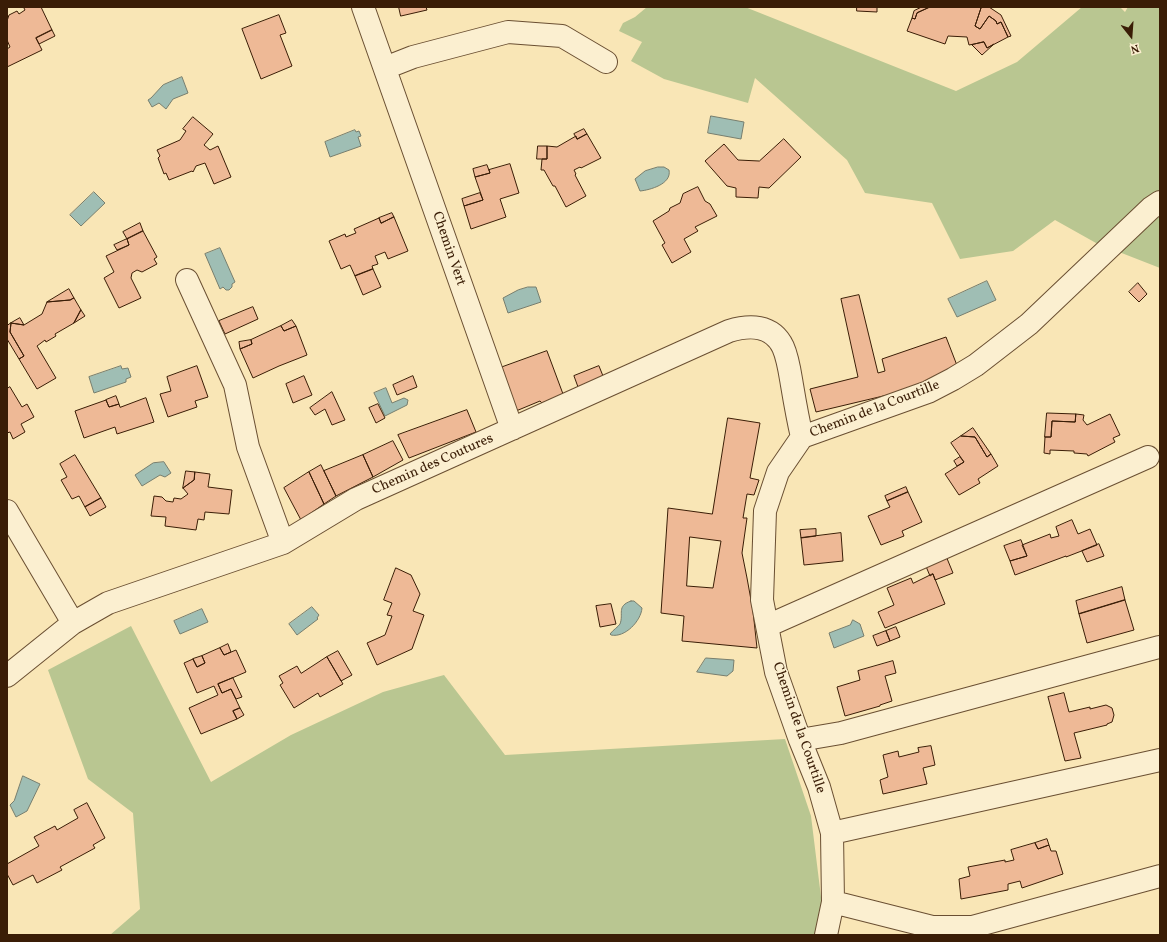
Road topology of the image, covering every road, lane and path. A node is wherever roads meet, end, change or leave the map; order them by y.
1 (363, 7) edge
2 (606, 62) dead end
3 (385, 68) junction
4 (1160, 202) edge
5 (187, 280) dead end
6 (512, 429) junction
7 (802, 437) junction
8 (1148, 457) dead end
9 (7, 511) edge
10 (283, 543) junction
11 (73, 623) junction
12 (767, 626) junction
13 (1159, 647) dead end
14 (7, 676) edge
15 (800, 740) junction
16 (1160, 760) edge
17 (832, 833) junction
18 (1160, 876) edge
19 (833, 902) junction
20 (826, 935) edge

1 - 3 street, Chemin Vert
2 - 3 street
3 - 6 street, Chemin Vert
4 - 7 street, Chemin de la Courtille
5 - 10 street
6 - 7 street, Chemin des Coutures
6 - 10 street, Chemin des Coutures
7 - 12 street, Chemin de la Courtille
8 - 12 street
9 - 11 street
10 - 11 street, Chemin des Coutures
11 - 14 street, Chemin des Coutures
12 - 15 street, Chemin de la Courtille
13 - 15 street
15 - 17 street, Chemin de la Courtille
16 - 17 street
17 - 19 street, Chemin de la Courtille
18 - 19 street
19 - 20 street, Chemin de la Courtille

